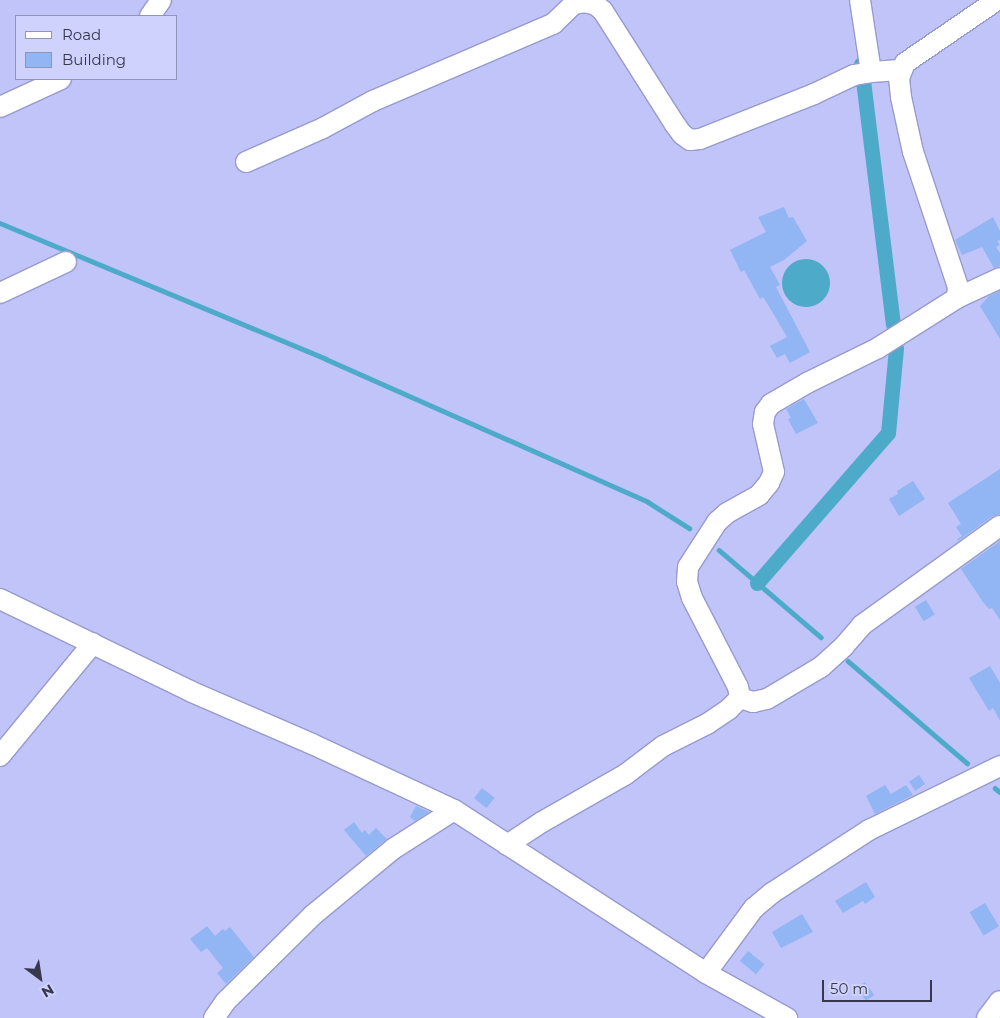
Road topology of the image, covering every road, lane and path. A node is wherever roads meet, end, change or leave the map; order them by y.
1 (161, 0) edge
2 (860, 0) edge
3 (997, 0) edge
4 (151, 15) edge
5 (900, 70) junction
6 (864, 73) junction
7 (59, 80) edge
8 (0, 107) edge
9 (246, 162) dead end
10 (66, 262) dead end
11 (1000, 278) edge
12 (0, 293) edge
13 (958, 298) junction
14 (1000, 526) edge
15 (0, 599) edge
16 (94, 643) junction
17 (740, 698) junction
18 (0, 756) edge
19 (1000, 766) edge
20 (454, 810) junction
21 (507, 845) junction
22 (706, 973) junction
23 (1000, 1001) edge
24 (214, 1018) edge
25 (787, 1018) edge
26 (987, 1018) edge

1 - 4 street
2 - 6 street
3 - 5 street
5 - 6 street
5 - 13 street
6 - 9 street
7 - 8 street
10 - 12 street
11 - 13 street
13 - 17 street
14 - 17 street
15 - 16 street
16 - 18 street
16 - 20 street
17 - 21 street
19 - 22 street
20 - 21 street
20 - 24 street
21 - 22 street
22 - 25 street
23 - 26 street

